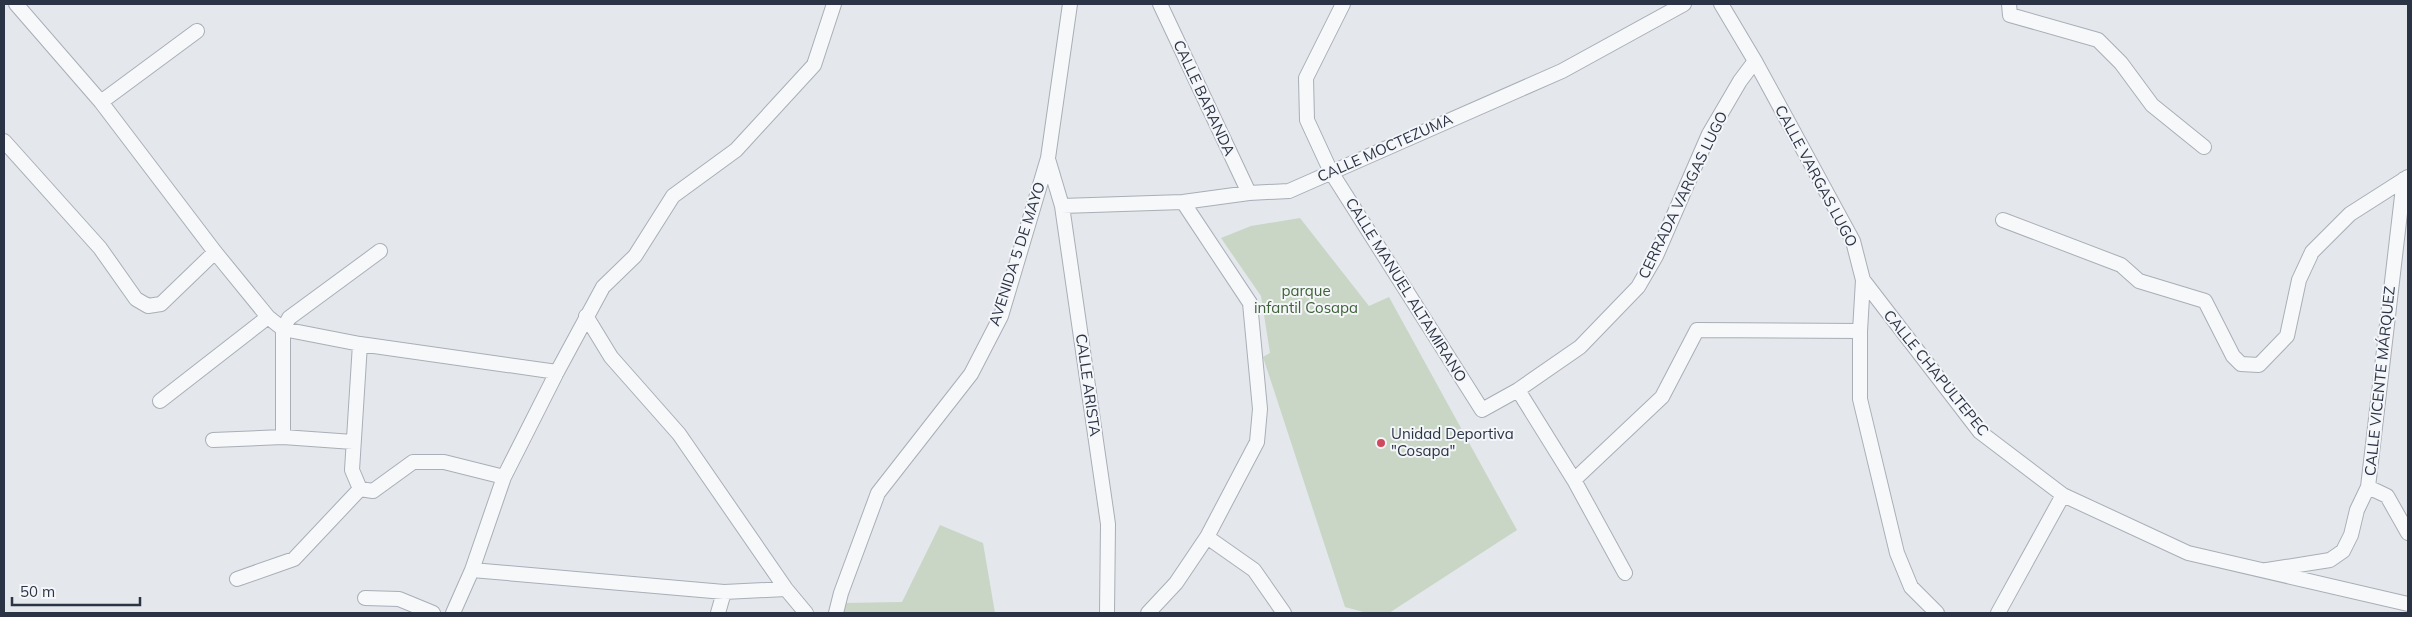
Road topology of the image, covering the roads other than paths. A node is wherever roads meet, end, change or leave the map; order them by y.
1 (16, 4) edge
2 (834, 4) edge
3 (1070, 4) edge
4 (1160, 4) edge
5 (1343, 4) edge
6 (1684, 4) edge
7 (1721, 4) edge
8 (2009, 4) edge
9 (197, 31) dead end
10 (1755, 61) junction
11 (101, 102) junction
12 (4, 140) edge
13 (2204, 148) dead end
14 (1048, 158) junction
15 (1331, 172) junction
16 (2406, 178) edge
17 (1249, 193) junction
18 (1183, 202) junction
19 (1062, 206) junction
20 (2003, 220) dead end
21 (380, 251) dead end
22 (214, 252) junction
23 (1862, 280) junction
24 (586, 316) junction
25 (268, 317) junction
26 (283, 329) junction
27 (1860, 331) junction
28 (360, 344) junction
29 (557, 372) junction
30 (1518, 390) junction
31 (160, 401) dead end
32 (1482, 410) joint
33 (283, 437) junction
34 (213, 440) dead end
35 (354, 442) junction
36 (504, 477) junction
37 (1574, 480) junction
38 (2368, 487) junction
39 (360, 489) junction
40 (2063, 495) junction
41 (2408, 532) edge
42 (1207, 537) junction
43 (472, 570) junction
44 (2259, 571) junction
45 (1625, 572) dead end
46 (237, 579) dead end
47 (786, 589) junction
48 (724, 592) junction
49 (365, 598) dead end
50 (2408, 604) edge
51 (433, 613) edge
52 (453, 613) edge
53 (718, 613) edge
54 (806, 613) edge
55 (836, 613) edge
56 (1107, 613) edge
57 (1148, 613) edge
58 (1284, 613) edge
59 (1937, 613) edge
60 (1998, 613) edge

1 - 11 street
2 - 24 street
3 - 14 street, AVENIDA 5 DE MAYO
4 - 17 street, CALLE BARANDA
5 - 15 street, CALLE MANUEL ALTAMIRANO
6 - 15 street, CALLE MOCTEZUMA
7 - 10 street, CALLE VARGAS LUGO
8 - 13 street
9 - 11 street
10 - 23 street, CALLE VARGAS LUGO
10 - 30 street, CERRADA VARGAS LUGO
11 - 22 street
12 - 22 street
14 - 19 street, CALLE ARISTA
14 - 55 street, AVENIDA 5 DE MAYO
15 - 17 street, CALLE MOCTEZUMA
15 - 32 street, CALLE MANUEL ALTAMIRANO
16 - 20 street
16 - 38 street, CALLE VICENTE MÁRQUEZ
17 - 18 street, CALLE MOCTEZUMA
18 - 19 street, CALLE MOCTEZUMA
18 - 42 street
19 - 56 street, CALLE ARISTA
21 - 26 street
22 - 25 street
23 - 27 street, CALLE VARGAS LUGO
23 - 40 street, CALLE CHAPULTEPEC
24 - 29 street
24 - 47 street
25 - 26 street
25 - 31 street
26 - 28 street
26 - 33 street
27 - 37 street
27 - 59 street, CALLE VARGAS LUGO
28 - 29 street
28 - 35 street
29 - 36 street
30 - 32 street, CERRADA VARGAS LUGO
30 - 37 street
33 - 34 street
33 - 35 street
35 - 39 street
36 - 39 street
36 - 43 street
37 - 45 street
38 - 41 street
38 - 44 street, CALLE VICENTE MÁRQUEZ
39 - 46 street
40 - 44 street, CALLE CHAPULTEPEC
40 - 60 street
42 - 57 street
42 - 58 street
43 - 48 street
43 - 52 street
44 - 50 street, CALLE CHAPULTEPEC
47 - 48 street
47 - 54 street
48 - 53 street
49 - 51 street

